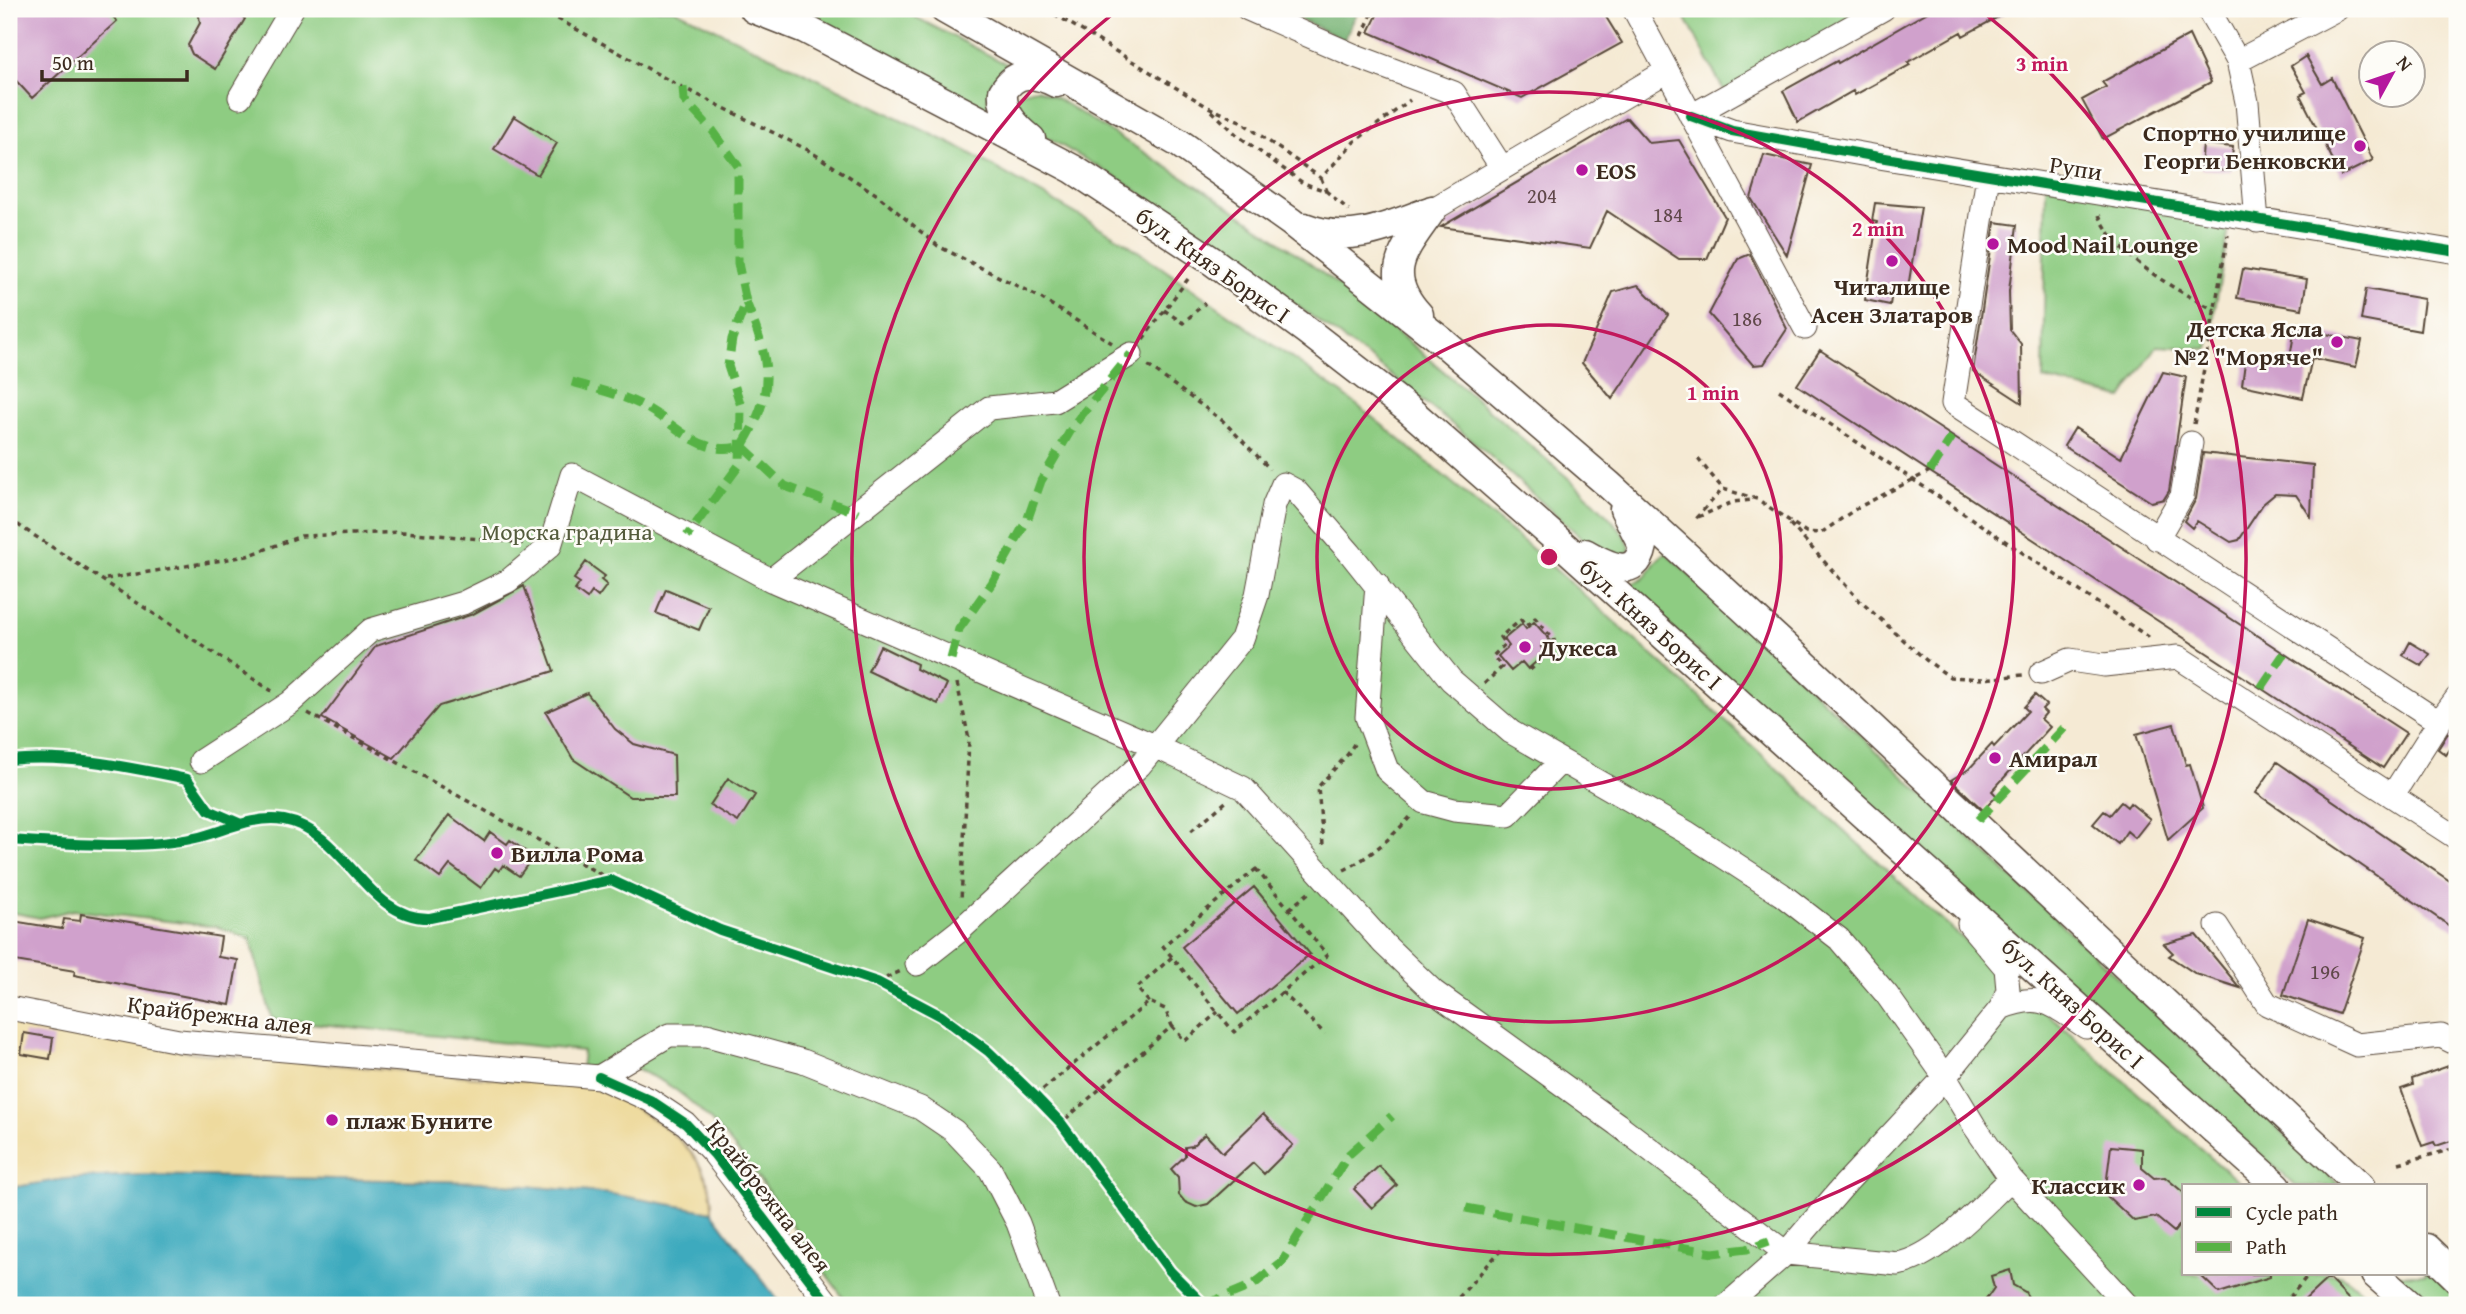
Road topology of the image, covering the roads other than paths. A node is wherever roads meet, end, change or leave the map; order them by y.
1 (292, 9) edge
2 (754, 9) edge
3 (944, 9) edge
4 (1248, 9) edge
5 (1884, 9) edge
6 (2208, 9) edge
7 (2337, 9) edge
8 (1642, 11) edge
9 (2238, 61) junction
10 (1667, 71) junction
11 (240, 97) dead end
12 (1114, 107) junction
13 (1691, 116) junction
14 (1502, 168) junction
15 (1073, 169) junction
16 (1988, 176) junction
17 (1432, 210) junction
18 (2257, 221) junction
19 (1291, 222) junction
20 (2457, 252) edge
21 (1805, 328) dead end
22 (1444, 343) junction
23 (1131, 354) road end
24 (2191, 443) road end
25 (1608, 484) junction
26 (1554, 537) junction
27 (2157, 539) junction
28 (771, 580) junction
29 (1377, 584) junction
30 (2041, 673) road end
31 (2457, 698) edge
32 (2439, 722) junction
33 (1157, 747) junction
34 (201, 761) dead end
35 (1561, 761) junction
36 (2392, 796) junction
37 (2457, 838) edge
38 (1912, 859) junction
39 (2217, 926) dead end
40 (917, 964) dead end
41 (9, 1008) edge
42 (2001, 1008) junction
43 (2457, 1044) edge
44 (2136, 1059) junction
45 (599, 1077) junction
46 (1945, 1077) junction
47 (2011, 1179) junction
48 (2275, 1184) edge
49 (2358, 1184) edge
50 (2428, 1250) edge
51 (1786, 1253) junction
52 (2377, 1276) edge
53 (2457, 1278) edge
54 (829, 1305) edge
55 (1048, 1305) edge
56 (1727, 1305) edge
57 (2127, 1305) edge
58 (2410, 1305) edge

1 - 11 street
2 - 15 main road, бул. Княз Борис I
3 - 12 main road
4 - 14 street
5 - 13 street
6 - 9 street
7 - 9 street
8 - 10 street
9 - 18 street
10 - 13 street
10 - 14 street
12 - 15 main road
12 - 19 main road
13 - 16 street, Рупи
13 - 21 street
14 - 17 street
15 - 26 main road, бул. Княз Борис I
16 - 18 street, Рупи
16 - 27 street
17 - 19 main road
17 - 22 main road
18 - 20 street, Рупи
19 - 22 main road
22 - 25 main road
23 - 28 street
24 - 27 street
25 - 26 main road
25 - 49 main road
26 - 38 main road, бул. Княз Борис I
27 - 32 street
28 - 33 street
28 - 34 street
29 - 33 street
29 - 35 street
29 - 35 street
30 - 36 street
31 - 32 street
32 - 36 street
33 - 40 street
33 - 51 street
35 - 46 street
36 - 37 street
38 - 42 street
38 - 44 main road, бул. Княз Борис I
39 - 43 street
41 - 45 street, Крайбрежна алея
42 - 44 street
42 - 46 street
44 - 48 main road, бул. Княз Борис I
45 - 54 street, Крайбрежна алея
45 - 55 street
46 - 47 street
46 - 51 street
47 - 51 street
47 - 57 street
50 - 53 main road
51 - 56 street
52 - 58 main road

